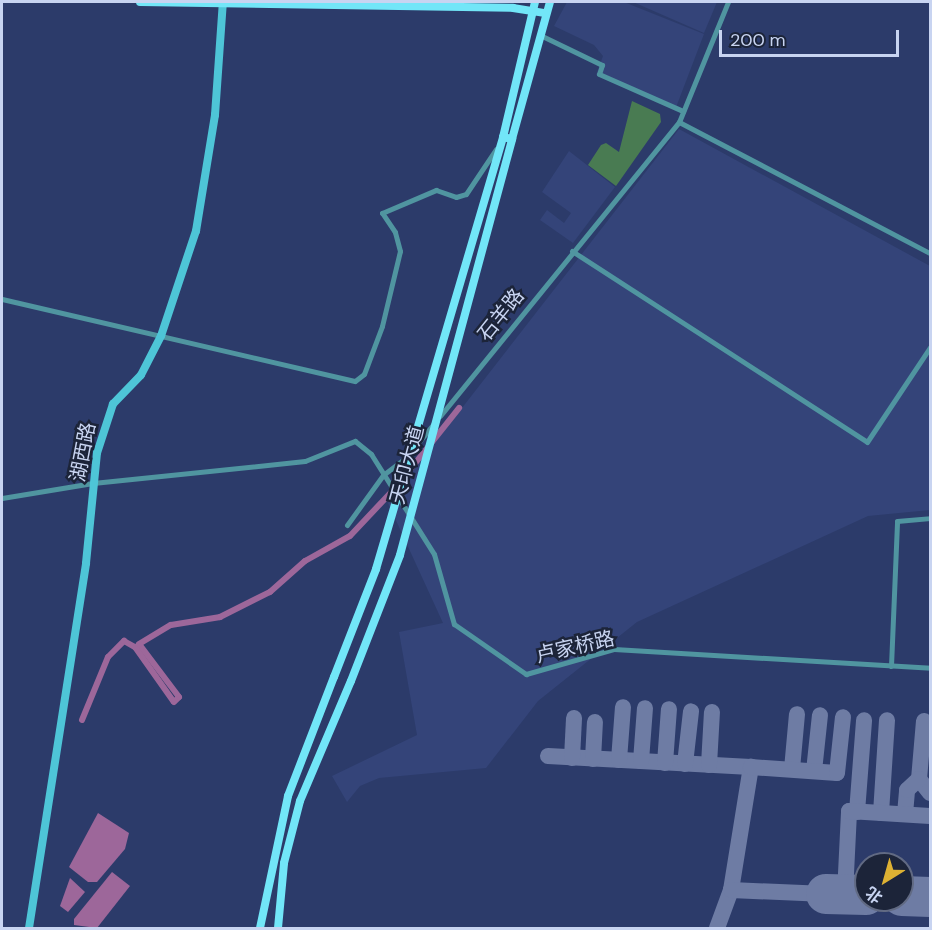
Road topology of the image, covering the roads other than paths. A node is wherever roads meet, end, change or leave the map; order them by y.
1 (140, 2) edge
2 (223, 2) edge
3 (535, 2) edge
4 (547, 2) edge
5 (728, 2) edge
6 (532, 11) junction
7 (544, 13) junction
8 (538, 34) junction
9 (683, 111) junction
10 (678, 122) junction
11 (507, 138) junction
12 (572, 251) junction
13 (930, 253) edge
14 (2, 299) edge
15 (161, 336) junction
16 (930, 347) edge
17 (384, 474) junction
18 (93, 483) junction
19 (2, 498) edge
20 (930, 518) edge
21 (347, 525) dead end
22 (891, 666) junction
23 (930, 668) edge
24 (29, 928) edge
25 (260, 928) edge
26 (278, 928) edge

1 - 2 main road
2 - 6 main road
2 - 15 street, 湖西路
3 - 6 main road, 天印大道
4 - 7 main road, 天印大道
5 - 9 street, 石羊路
6 - 7 main road
6 - 11 main road, 天印大道
7 - 8 main road, 天印大道
8 - 9 street
8 - 11 main road, 天印大道
9 - 10 street, 石羊路
10 - 12 street, 石羊路
10 - 13 street
11 - 15 street
11 - 25 main road, 天印大道, bridge
11 - 26 main road, 天印大道, bridge
12 - 16 street
12 - 17 street, 石羊路
14 - 15 street
15 - 18 street, 湖西路
17 - 18 street, 卢家桥路
17 - 21 street, 石羊路
17 - 22 street, 卢家桥路
18 - 19 street, 卢家桥路
18 - 24 street, 湖西路
20 - 22 street
22 - 23 street, 卢家桥路

